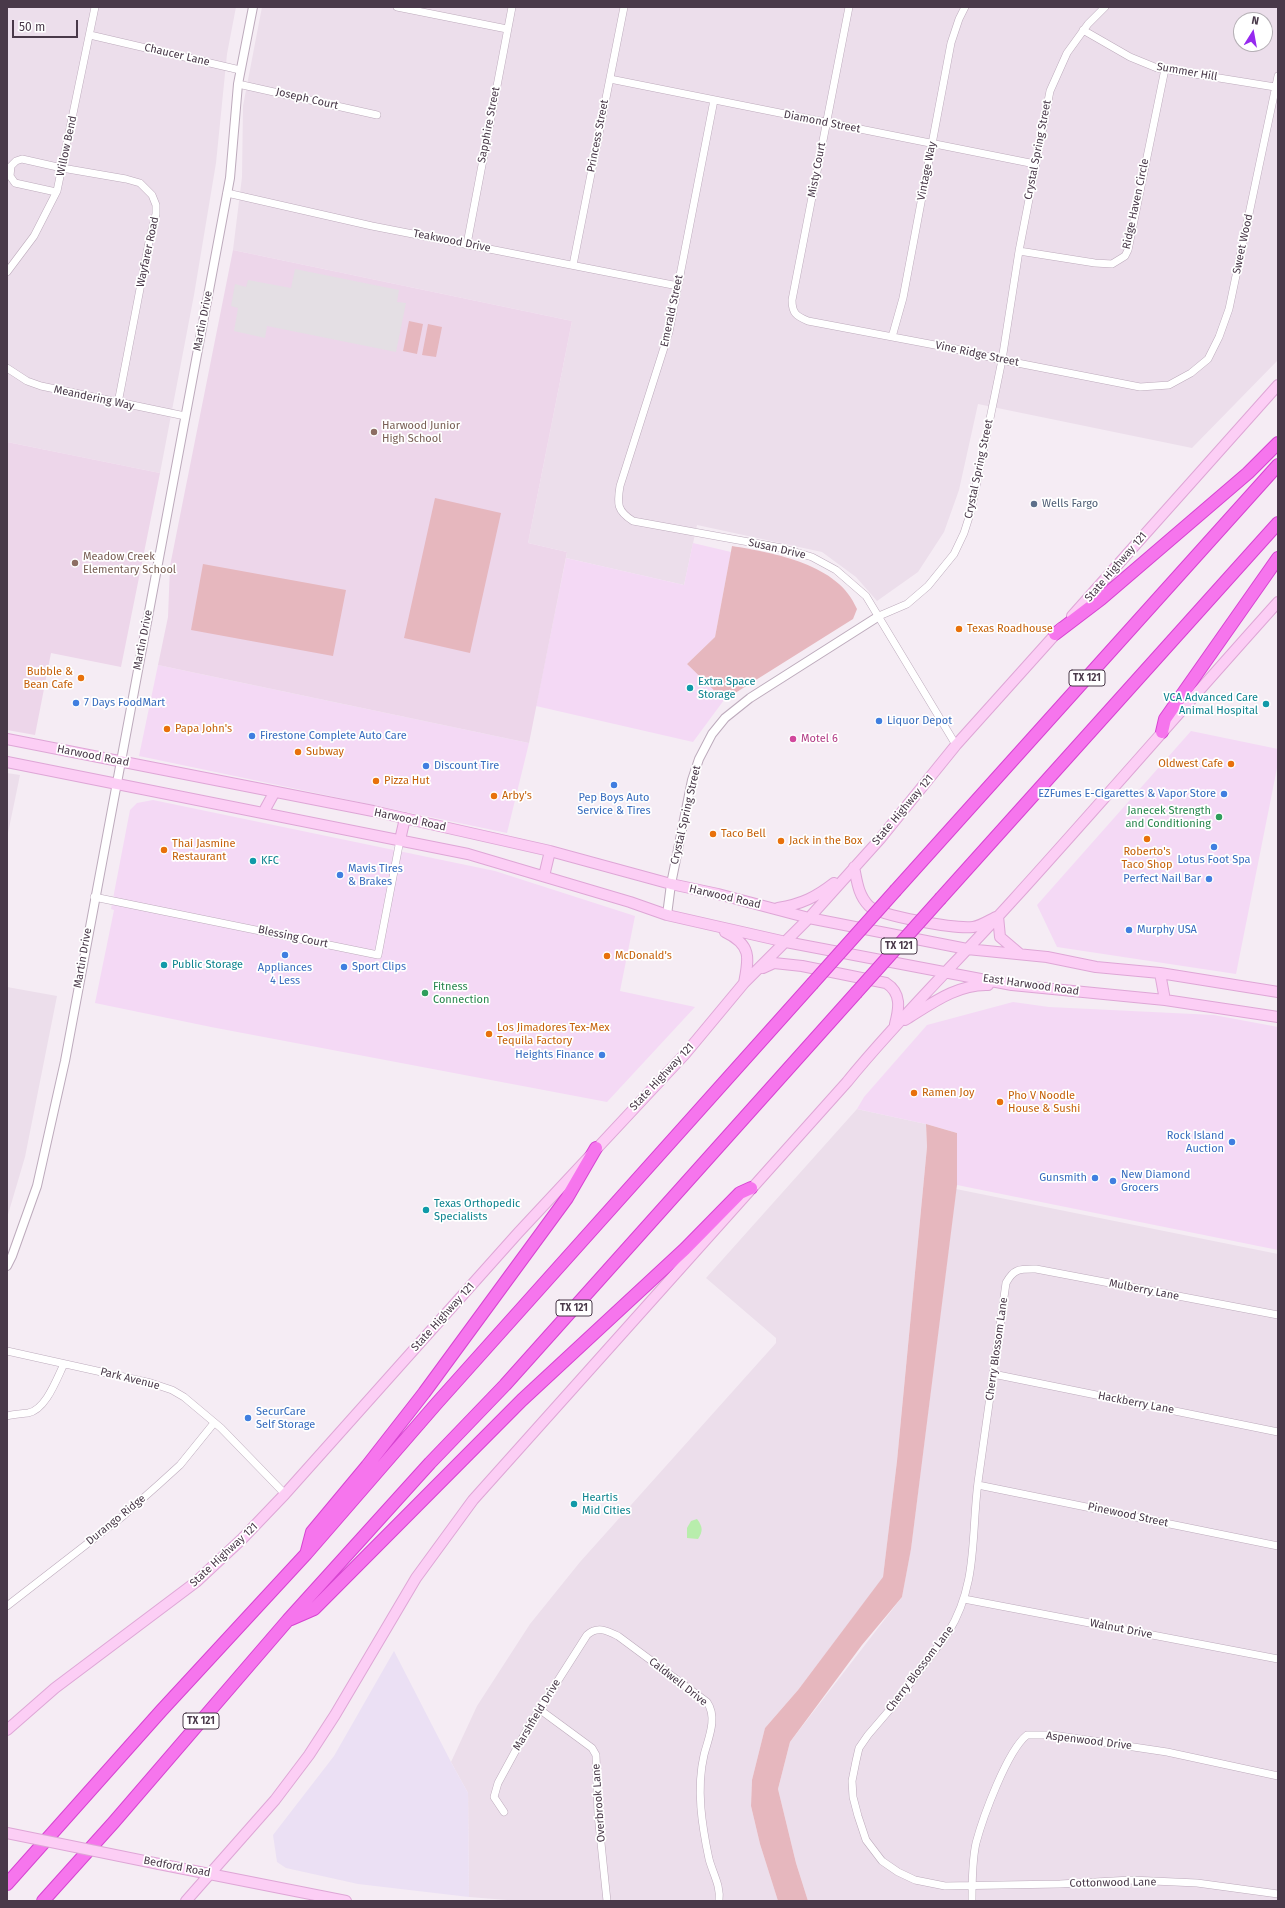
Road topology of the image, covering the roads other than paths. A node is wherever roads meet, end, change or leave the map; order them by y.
1 (95, 7) edge
2 (253, 7) edge
3 (397, 7) edge
4 (512, 7) edge
5 (624, 7) edge
6 (849, 7) edge
7 (965, 7) edge
8 (1105, 7) edge
9 (507, 29) junction
10 (1083, 30) junction
11 (90, 35) junction
12 (1165, 69) junction
13 (240, 70) junction
14 (1278, 76) edge
15 (610, 79) junction
16 (238, 84) junction
17 (1276, 87) junction
18 (714, 100) junction
19 (377, 115) dead end
20 (826, 123) junction
21 (932, 144) junction
22 (1035, 164) junction
23 (62, 168) junction
24 (56, 192) junction
25 (227, 193) junction
26 (467, 244) junction
27 (1019, 251) junction
28 (573, 265) junction
29 (7, 272) edge
30 (678, 286) junction
31 (792, 311) joint
32 (892, 337) junction
33 (1002, 360) junction
34 (7, 368) edge
35 (1164, 385) joint
36 (1278, 386) edge
37 (118, 403) junction
38 (184, 416) junction
39 (1278, 443) edge
40 (1278, 465) edge
41 (625, 515) joint
42 (1278, 523) edge
43 (1278, 558) edge
44 (1278, 602) edge
45 (879, 616) junction
46 (1055, 634) junction
47 (1162, 732) junction
48 (7, 739) edge
49 (956, 745) junction
50 (7, 762) edge
51 (120, 762) junction
52 (116, 783) junction
53 (274, 793) junction
54 (263, 812) junction
55 (405, 818) junction
56 (400, 840) junction
57 (550, 850) junction
58 (854, 866) junction
59 (544, 876) junction
60 (671, 884) junction
61 (94, 897) junction
62 (775, 908) junction
63 (667, 915) junction
64 (998, 916) junction
65 (809, 918) junction
66 (710, 925) junction
67 (786, 942) junction
68 (967, 949) junction
69 (1020, 954) junction
70 (945, 972) junction
71 (1160, 973) junction
72 (744, 983) junction
73 (1012, 985) junction
74 (1278, 992) edge
75 (1165, 1000) junction
76 (1278, 1017) edge
77 (894, 1026) junction
78 (596, 1148) junction
79 (751, 1188) junction
80 (7, 1266) edge
81 (1011, 1274) joint
82 (1278, 1315) edge
83 (7, 1351) edge
84 (64, 1364) junction
85 (993, 1374) junction
86 (7, 1416) edge
87 (214, 1423) junction
88 (1278, 1432) edge
89 (978, 1484) junction
90 (285, 1494) junction
91 (1278, 1546) edge
92 (306, 1554) junction
93 (964, 1599) junction
94 (7, 1606) edge
95 (288, 1620) junction
96 (601, 1629) joint
97 (1278, 1659) edge
98 (539, 1709) junction
99 (7, 1730) edge
100 (1278, 1776) edge
101 (504, 1812) dead end
102 (7, 1833) edge
103 (211, 1874) junction
104 (67, 1875) junction
105 (9, 1881) edge
106 (972, 1885) junction
107 (1278, 1894) edge
108 (43, 1901) edge
109 (50, 1901) edge
110 (186, 1901) edge
111 (346, 1901) edge
112 (607, 1901) edge
113 (719, 1901) edge
114 (972, 1901) edge

1 - 11 street, Willow Bend
2 - 13 street, Martin Drive
3 - 9 street
4 - 9 street, Sapphire Street
5 - 15 street, Princess Street
6 - 20 street, Misty Court
7 - 21 street, Vintage Way
8 - 10 street, Crystal Spring Street
9 - 26 street, Sapphire Street
10 - 12 street, Summer Hill
10 - 22 street, Crystal Spring Street
11 - 13 street, Chaucer Lane
11 - 23 street, Willow Bend
12 - 17 street, Summer Hill
12 - 27 street, Ridge Haven Circle
13 - 16 street, Martin Drive
14 - 17 street, Sweet Wood
15 - 18 street, Diamond Street
15 - 28 street, Princess Street
16 - 19 street, Joseph Court
16 - 25 street, Martin Drive
17 - 35 street, Sweet Wood
18 - 20 street, Diamond Street
18 - 30 street, Emerald Street
20 - 21 street, Diamond Street
20 - 31 street, Misty Court
21 - 22 street, Diamond Street
21 - 32 street, Vintage Way
22 - 27 street, Crystal Spring Street
23 - 24 street, Willow Bend
23 - 24 street, Wayfarer Road
23 - 37 street, Wayfarer Road
24 - 29 street, Willow Bend
25 - 26 street, Teakwood Drive
25 - 38 street, Martin Drive
26 - 28 street, Teakwood Drive
27 - 33 street, Crystal Spring Street
28 - 30 street, Teakwood Drive
30 - 41 street, Emerald Street
31 - 32 street, Vine Ridge Street
32 - 33 street, Vine Ridge Street
33 - 35 street, Vine Ridge Street
33 - 45 street, Crystal Spring Street
34 - 37 street, Meandering Way
36 - 46 main road, State Highway 121
37 - 38 street, Meandering Way
38 - 51 street, Martin Drive
39 - 46 highway
40 - 92 highway, TX 121, bridge
41 - 45 street, Susan Drive
42 - 95 highway, TX 121, bridge
43 - 47 highway
44 - 47 main road
45 - 49 street, Susan Drive
45 - 60 street, Crystal Spring Street
46 - 49 main road, State Highway 121
47 - 64 main road
48 - 51 main road, Harwood Road
49 - 58 main road, State Highway 121
50 - 52 main road, Harwood Road
51 - 52 street, Martin Drive
51 - 53 main road, Harwood Road
52 - 54 main road, Harwood Road
52 - 61 street, Martin Drive
53 - 54 main road
53 - 55 main road, Harwood Road
54 - 56 main road, Harwood Road
55 - 56 main road
55 - 57 main road, Harwood Road
56 - 59 main road, Harwood Road
56 - 61 street, Blessing Court
57 - 59 main road
57 - 60 main road, Harwood Road
58 - 62 main road
58 - 64 main road
58 - 65 main road, State Highway 121
59 - 63 main road, Harwood Road
60 - 62 main road, Harwood Road
60 - 63 street, Crystal Spring Street
61 - 80 street, Martin Drive
62 - 65 main road, Harwood Road
63 - 66 main road, Harwood Road
64 - 68 main road
64 - 69 main road
65 - 67 main road, State Highway 121
65 - 68 main road
66 - 67 main road, Harwood Road
66 - 72 main road
67 - 70 main road, East Harwood Road
67 - 72 main road, State Highway 121
68 - 69 main road
68 - 70 main road
69 - 71 main road
70 - 73 main road, East Harwood Road
70 - 77 main road
71 - 74 main road
71 - 75 main road
72 - 77 main road
72 - 78 main road, State Highway 121
73 - 75 main road, East Harwood Road
73 - 77 main road
75 - 76 main road, East Harwood Road
77 - 79 main road
78 - 90 main road, State Highway 121
78 - 92 highway
79 - 95 highway
79 - 103 main road
81 - 82 street, Mulberry Lane
81 - 85 street, Cherry Blossom Lane
83 - 84 street, Park Avenue
84 - 86 street
84 - 87 street, Park Avenue
85 - 88 street, Hackberry Lane
85 - 89 street, Cherry Blossom Lane
87 - 90 street, Park Avenue
87 - 94 street, Durango Ridge
89 - 91 street, Pinewood Street
89 - 93 street, Cherry Blossom Lane
90 - 99 main road, State Highway 121
92 - 105 highway, TX 121
93 - 97 street, Walnut Drive
93 - 106 street, Cherry Blossom Lane
95 - 104 highway, TX 121
96 - 98 street, Marshfield Drive
96 - 113 street, Caldwell Drive
98 - 101 street, Marshfield Drive
98 - 112 street, Overbrook Lane
100 - 106 street, Aspenwood Drive
102 - 103 main road, Bedford Road, bridge
103 - 110 main road
103 - 111 main road, Bedford Road
104 - 108 highway, TX 121
104 - 109 highway
106 - 107 street, Cottonwood Lane
106 - 114 street, Aspenwood Drive

